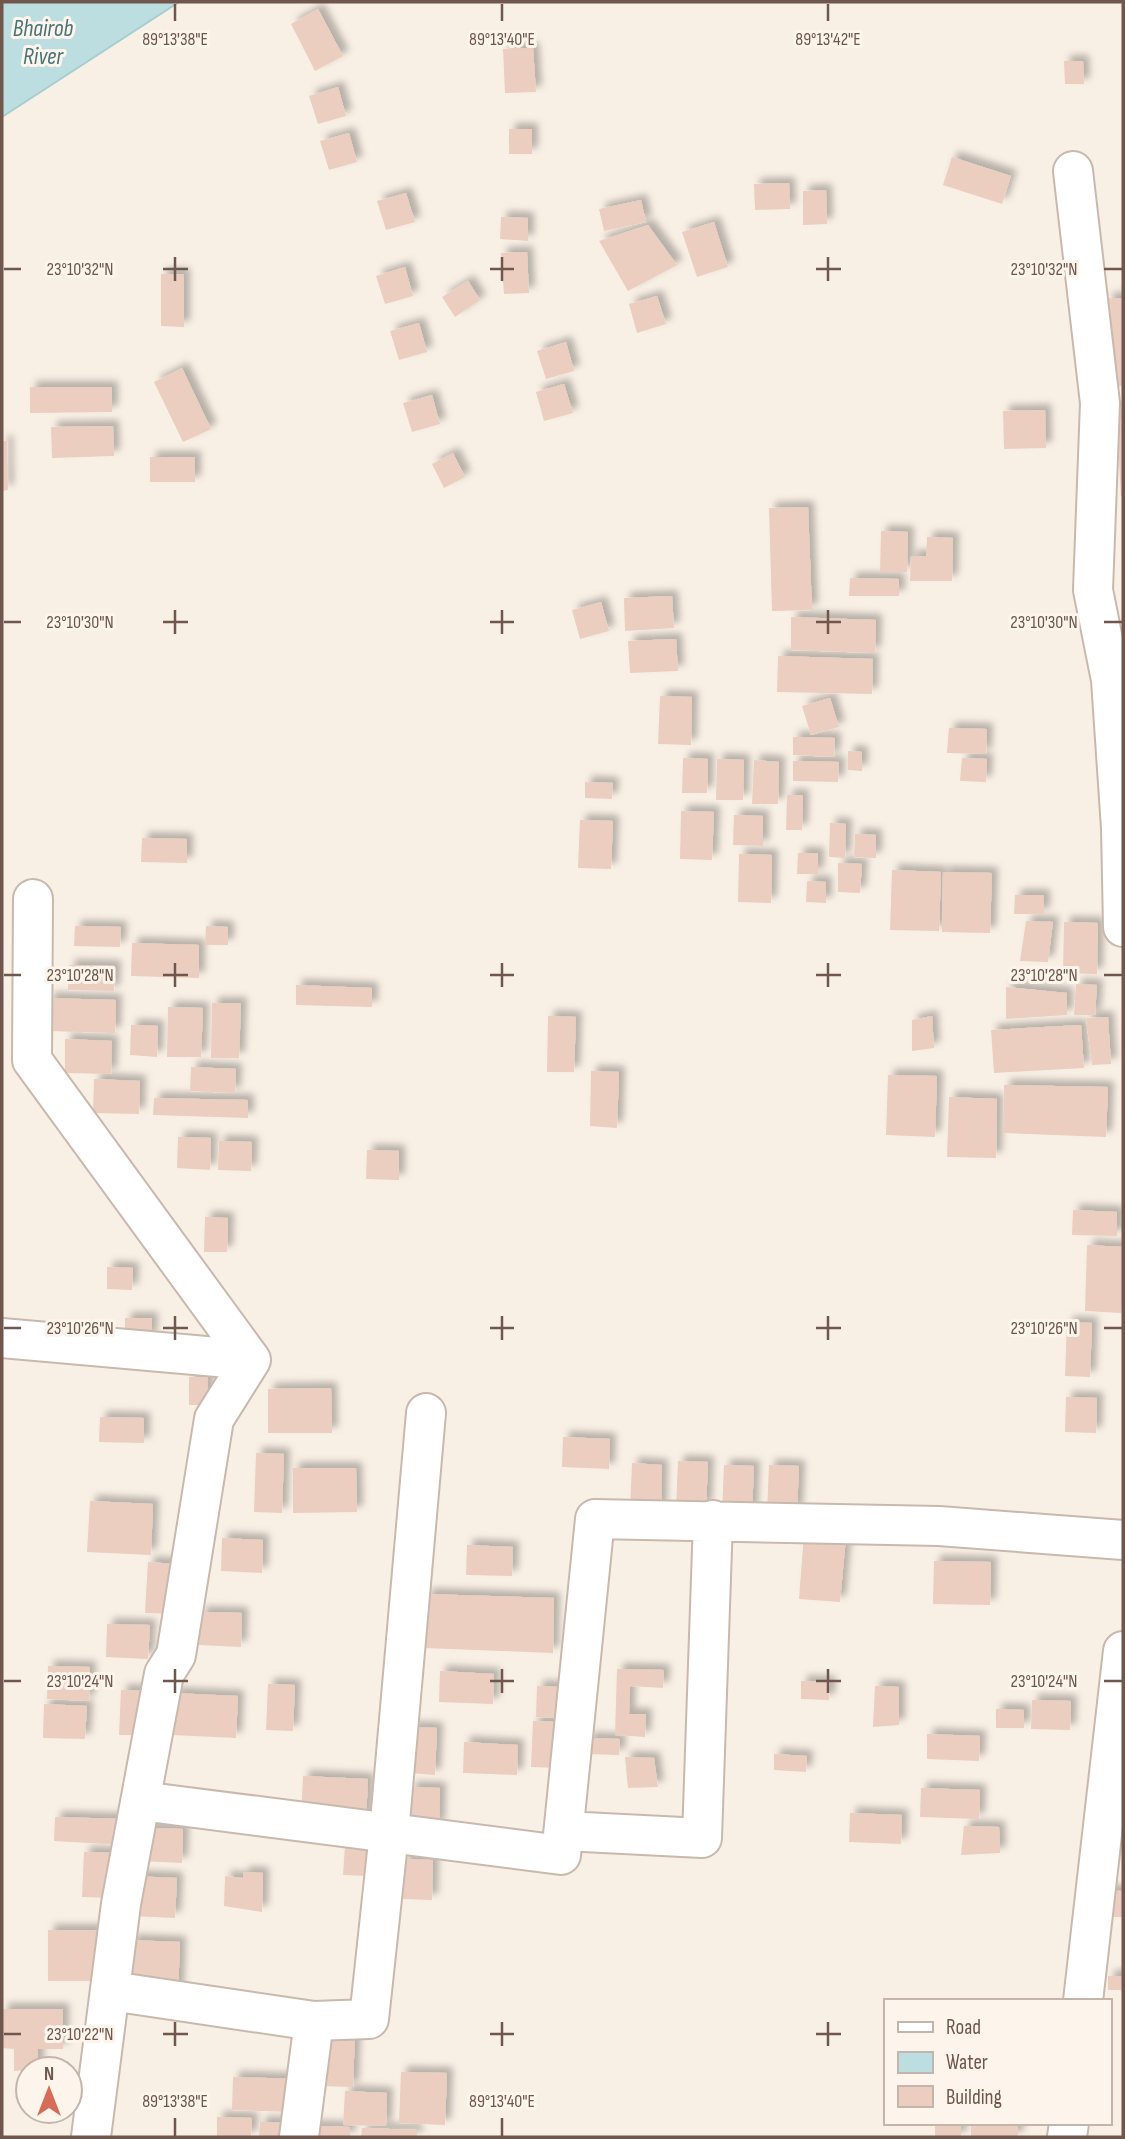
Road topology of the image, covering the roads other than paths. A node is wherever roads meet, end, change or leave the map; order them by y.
1 (1073, 171) dead end
2 (1108, 589) edge
3 (1122, 828) edge
4 (33, 899) dead end
5 (1123, 928) edge
6 (2, 1338) edge
7 (251, 1360) junction
8 (426, 1413) dead end
9 (713, 1521) junction
10 (1123, 1540) edge
11 (1123, 1651) edge
12 (141, 1801) junction
13 (564, 1831) junction
14 (389, 1833) junction
15 (111, 1991) junction
16 (1083, 1999) edge
17 (314, 2021) junction
18 (91, 2137) edge
19 (299, 2137) edge

1 - 2 street
2 - 3 street
3 - 5 street
4 - 7 street
6 - 7 street
7 - 12 street
8 - 14 street
9 - 10 street
9 - 13 street
9 - 13 street
11 - 16 street
12 - 14 street
12 - 15 street
13 - 14 street
14 - 17 street
15 - 17 street
15 - 18 street
17 - 19 street

